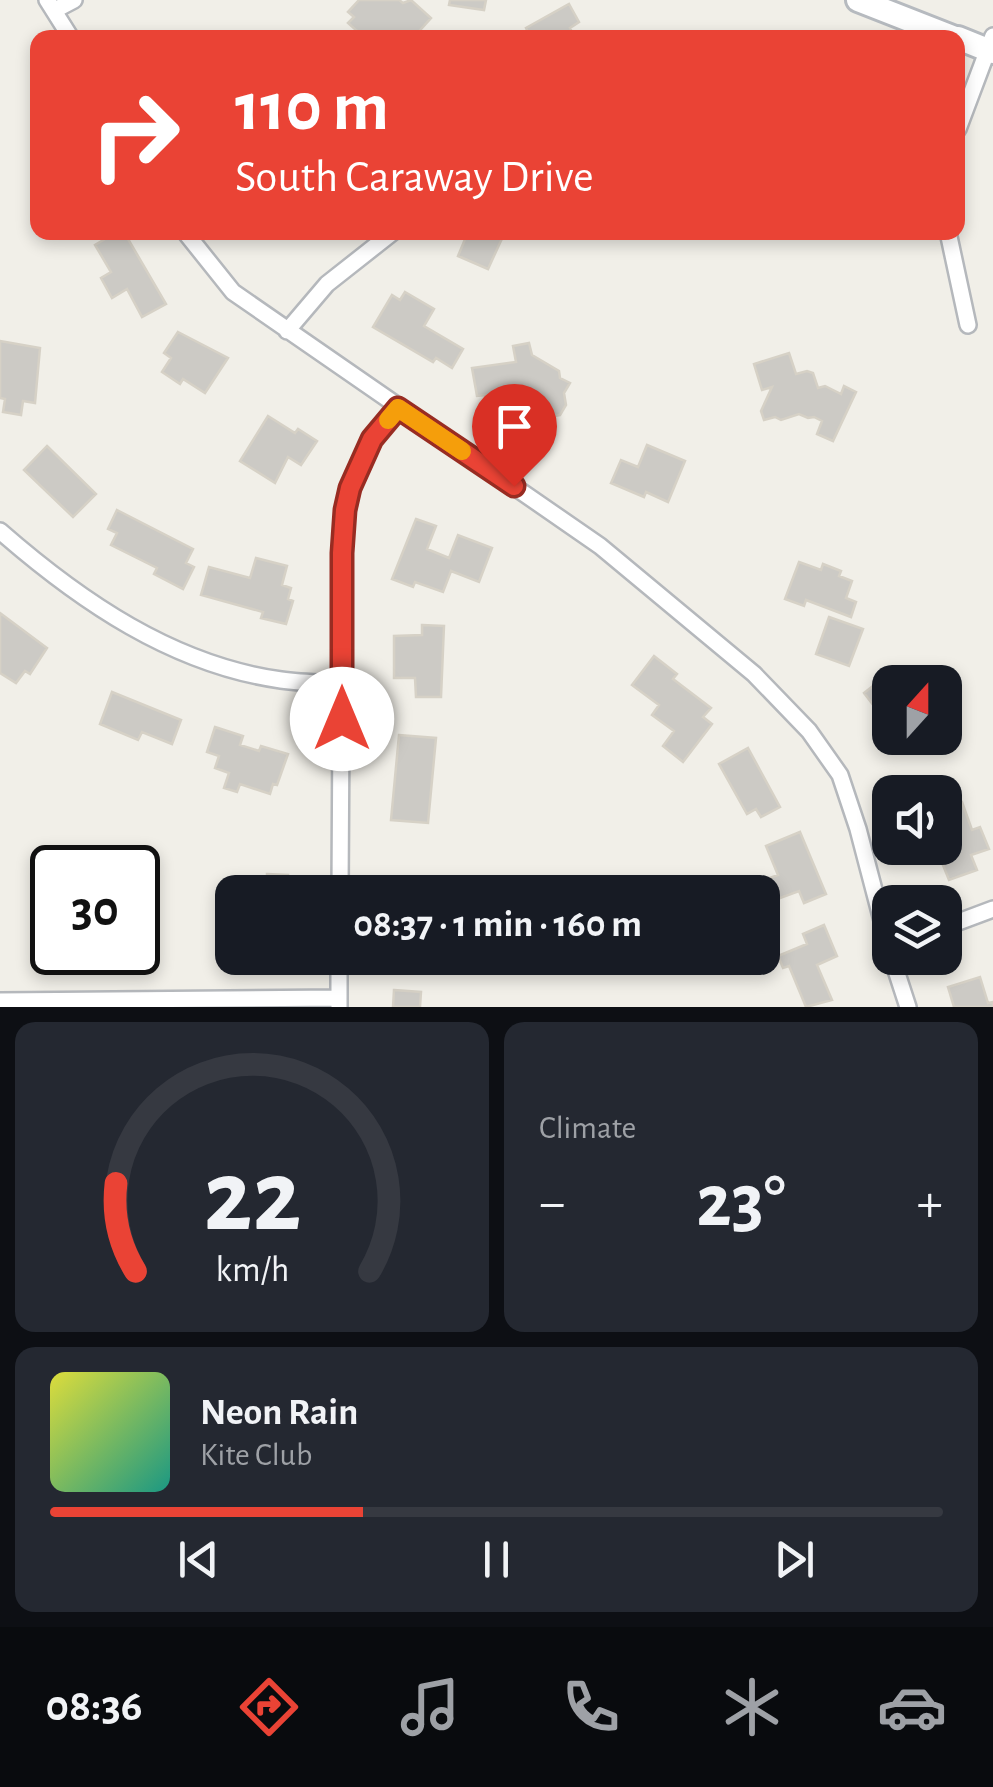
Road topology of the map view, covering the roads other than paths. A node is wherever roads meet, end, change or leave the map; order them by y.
1 (74, 0) edge
2 (858, 0) edge
3 (51, 5) edge
4 (66, 30) edge
5 (935, 30) edge
6 (965, 40) edge
7 (991, 46) edge
8 (965, 111) edge
9 (192, 240) edge
10 (383, 240) edge
11 (950, 240) edge
12 (968, 324) dead end
13 (287, 332) junction
14 (398, 408) junction
15 (0, 531) edge
16 (343, 684) junction
17 (340, 875) edge
18 (873, 885) edge
19 (993, 908) edge
20 (962, 920) edge
21 (339, 975) edge
22 (898, 975) edge
23 (0, 1001) edge
24 (339, 1002) edge
25 (908, 1007) edge

1 - 3 street
2 - 5 main road
3 - 4 street
6 - 7 main road
7 - 8 street
9 - 13 street
10 - 13 street
11 - 12 street
13 - 14 street
14 - 16 street
14 - 18 street
15 - 16 street
16 - 17 street
19 - 20 street
21 - 24 street
22 - 25 street
23 - 24 street

